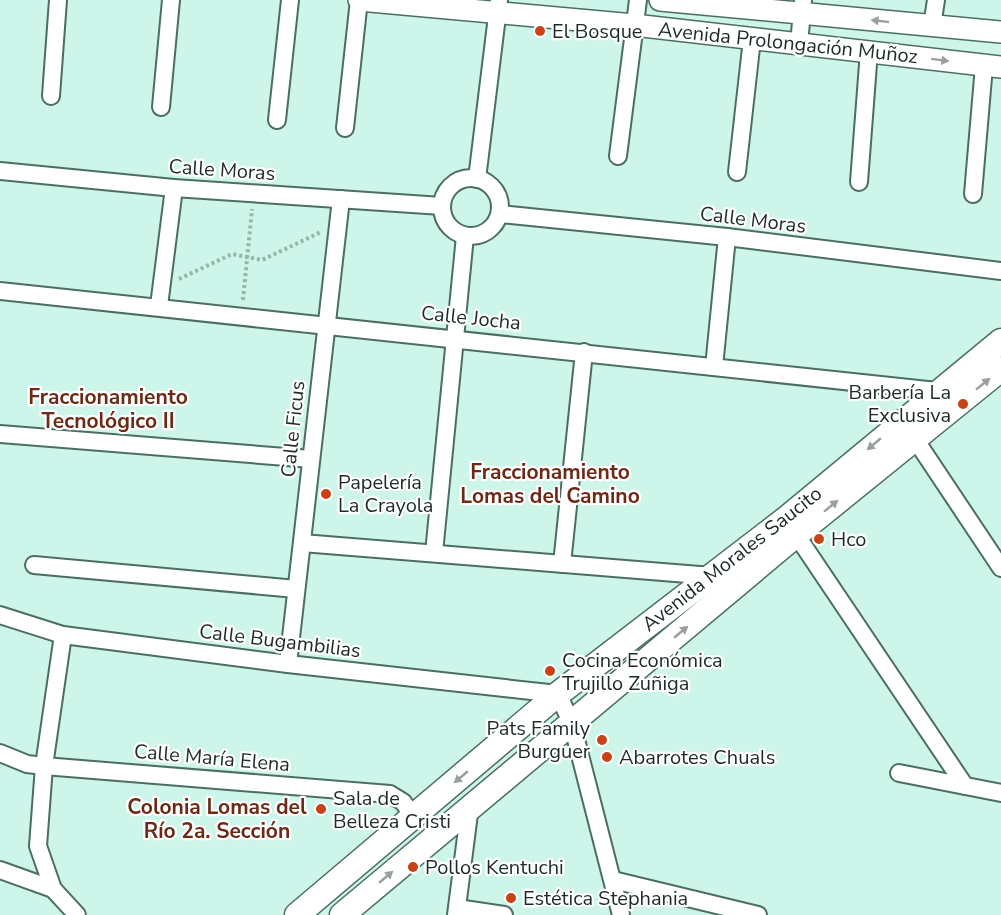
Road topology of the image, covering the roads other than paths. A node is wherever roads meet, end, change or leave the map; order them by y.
1 (58, 0) edge
2 (171, 0) edge
3 (290, 0) edge
4 (359, 0) edge
5 (638, 0) edge
6 (660, 0) edge
7 (936, 0) edge
8 (499, 7) edge
9 (802, 7) edge
10 (634, 26) junction
11 (932, 26) junction
12 (1001, 32) edge
13 (752, 39) junction
14 (799, 44) junction
15 (869, 51) junction
16 (993, 66) edge
17 (51, 96) dead end
18 (161, 107) dead end
19 (276, 120) dead end
20 (345, 128) dead end
21 (618, 156) dead end
22 (0, 171) edge
23 (737, 172) dead end
24 (477, 179) junction
25 (859, 182) dead end
26 (174, 188) junction
27 (973, 194) dead end
28 (341, 199) junction
29 (442, 206) junction
30 (500, 214) junction
31 (465, 236) junction
32 (727, 237) junction
33 (1001, 271) edge
34 (0, 291) edge
35 (159, 306) junction
36 (326, 324) junction
37 (454, 338) junction
38 (1001, 341) edge
39 (584, 352) junction
40 (714, 367) junction
41 (1001, 369) edge
42 (937, 392) junction
43 (0, 434) edge
44 (915, 439) junction
45 (311, 459) junction
46 (791, 526) junction
47 (302, 543) junction
48 (434, 554) junction
49 (562, 564) junction
50 (34, 565) dead end
51 (1001, 568) edge
52 (712, 576) junction
53 (296, 589) junction
54 (0, 615) edge
55 (63, 635) junction
56 (288, 664) junction
57 (558, 694) junction
58 (572, 724) junction
59 (0, 753) edge
60 (44, 766) junction
61 (899, 773) dead end
62 (965, 786) junction
63 (1001, 793) edge
64 (470, 806) junction
65 (413, 816) junction
66 (0, 870) edge
67 (613, 880) junction
68 (53, 889) junction
69 (456, 912) edge
70 (77, 915) edge
71 (297, 915) edge
72 (342, 915) edge
73 (504, 915) edge
74 (621, 915) edge
75 (758, 915) edge

1 - 17 street
2 - 18 street
3 - 19 street
4 - 8 street, Avenida Prolongación Muñoz
4 - 20 street
5 - 10 street
6 - 9 street, Avenida Prolongación Muñoz
7 - 11 street
8 - 10 street, Avenida Prolongación Muñoz
8 - 24 street
11 -> 9 street, Avenida Prolongación Muñoz
9 - 14 street
10 - 13 street, Avenida Prolongación Muñoz
10 - 21 street
11 - 12 street, Avenida Prolongación Muñoz
13 - 14 street, Avenida Prolongación Muñoz
13 - 23 street
14 - 15 street, Avenida Prolongación Muñoz
15 -> 16 street, Avenida Prolongación Muñoz
15 - 25 street
16 - 27 street
22 - 26 street, Calle Moras
24 - 29 street
24 - 30 street
26 - 28 street, Calle Moras
26 - 35 street
28 - 29 street, Calle Moras
28 - 36 street, Calle Ficus
29 - 31 street
30 - 31 street
30 - 32 street, Calle Moras
31 - 37 street
32 - 33 street, Calle Moras
32 - 40 street
34 - 35 street, Calle Jocha
35 - 36 street, Calle Jocha
36 - 37 street, Calle Jocha
36 - 45 street, Calle Ficus
37 - 39 street, Calle Jocha
37 - 48 street
38 - 42 main road, Avenida Morales Saucito
39 - 40 street, Calle Jocha
39 - 49 street
40 - 42 street, Calle Jocha
44 -> 41 main road, Avenida Morales Saucito
42 -> 46 main road, Avenida Morales Saucito
43 - 45 street
46 -> 44 main road, Avenida Morales Saucito
44 - 51 street
45 - 47 street, Calle Ficus
46 - 52 main road, Avenida Morales Saucito
58 -> 46 main road, Avenida Morales Saucito
46 - 62 street
47 - 48 street
47 - 53 street, Calle Ficus
48 - 49 street
49 - 52 street
50 - 53 street
52 - 57 main road, Avenida Morales Saucito
53 - 56 street, Calle Ficus
54 - 55 street, Calle Bugambilias
55 - 56 street, Calle Bugambilias
55 - 60 street
56 - 57 street, Calle Bugambilias
57 - 58 street
57 -> 65 main road, Avenida Morales Saucito
58 - 64 main road, Avenida Morales Saucito
58 - 67 street
59 - 60 street, Calle María Elena
60 - 65 street, Calle María Elena
60 - 68 street
61 - 62 street
62 - 63 street
64 - 69 street
72 -> 64 main road, Avenida Morales Saucito
65 - 71 main road, Avenida Morales Saucito
66 - 68 street
67 - 74 street
67 - 75 street
68 - 70 street
69 - 73 street

